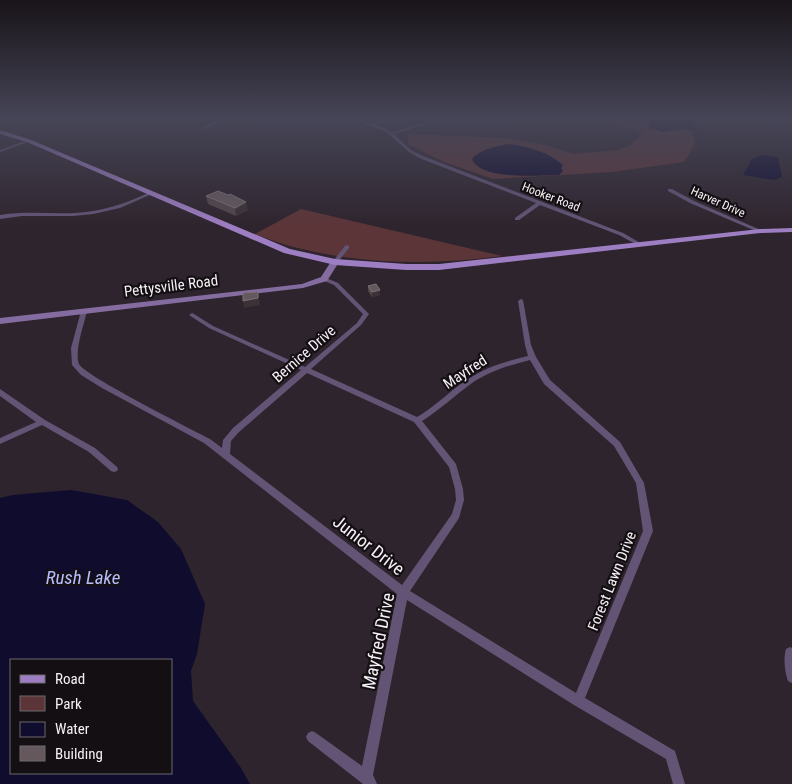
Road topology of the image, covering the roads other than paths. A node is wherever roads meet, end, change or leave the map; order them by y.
1 (58, 154) edge
2 (415, 154) edge
3 (670, 190) dead end
4 (150, 194) junction
5 (539, 203) junction
6 (0, 217) edge
7 (517, 219) dead end
8 (792, 230) edge
9 (760, 231) junction
10 (641, 245) junction
11 (347, 247) dead end
12 (335, 262) junction
13 (324, 279) junction
14 (521, 301) dead end
15 (84, 311) junction
16 (192, 315) dead end
17 (0, 321) edge
18 (532, 357) junction
19 (307, 370) junction
20 (0, 392) edge
21 (417, 420) junction
22 (42, 422) junction
23 (0, 441) edge
24 (226, 454) junction
25 (114, 469) dead end
26 (403, 592) junction
27 (790, 653) dead end
28 (792, 677) edge
29 (578, 701) junction
30 (312, 737) dead end
31 (368, 780) edge
32 (679, 784) edge

1 - 4 main road
2 - 5 street, Hooker Road
3 - 9 street, Harver Drive
4 - 6 street
4 - 12 main road
5 - 7 street
5 - 10 street, Hooker Road
8 - 9 main road
9 - 10 main road
10 - 12 main road
11 - 12 street
12 - 13 main road
13 - 15 main road, Pettysville Road
13 - 19 street, Bernice Drive
14 - 18 street, Forest Lawn Drive
15 - 17 main road, Pettysville Road
15 - 24 street, Junior Drive
16 - 19 street
18 - 21 street, Mayfred
18 - 29 street, Forest Lawn Drive
19 - 21 street
19 - 24 street, Bernice Drive
20 - 22 street
21 - 26 street, Mayfred Drive
22 - 23 street
22 - 25 street
24 - 26 street, Junior Drive
26 - 29 street, Junior Drive
26 - 31 street, Mayfred Drive
27 - 28 street
29 - 32 street, Junior Drive
30 - 31 street

